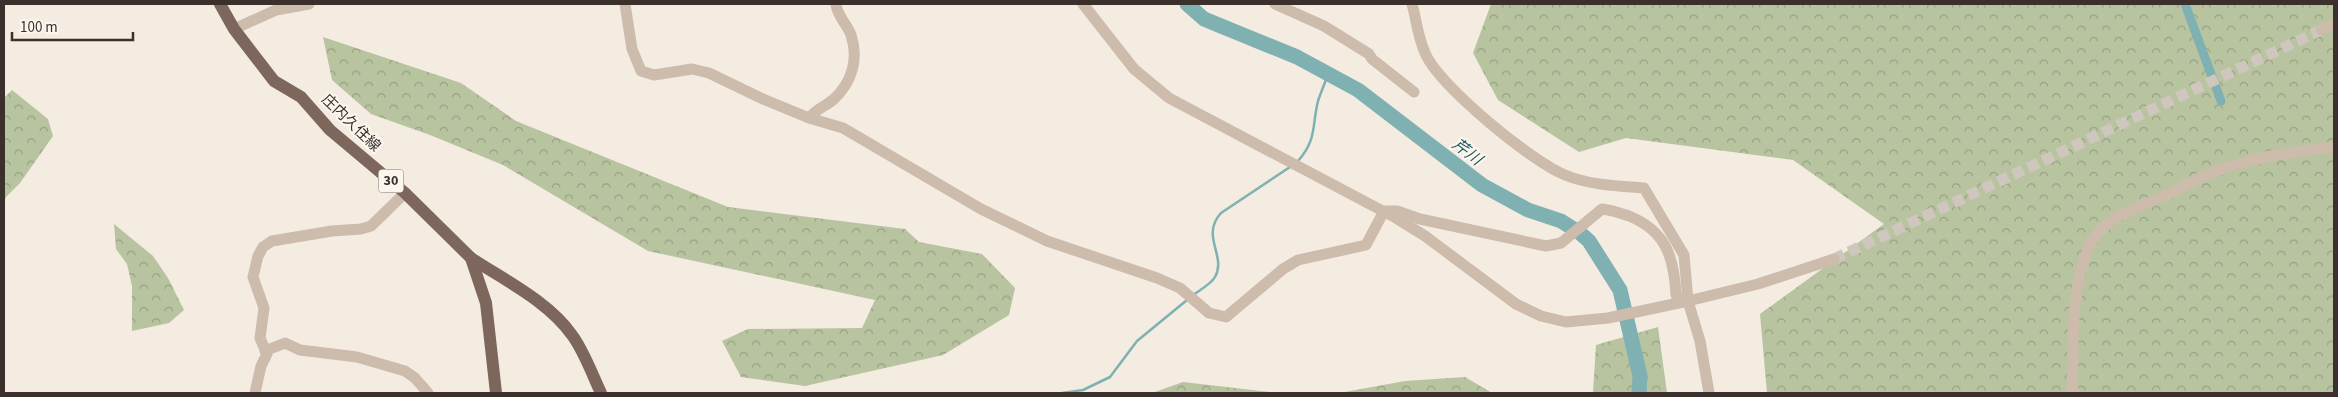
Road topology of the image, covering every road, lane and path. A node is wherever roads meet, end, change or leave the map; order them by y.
1 (220, 4) edge
2 (309, 4) edge
3 (625, 4) edge
4 (1083, 4) edge
5 (1275, 4) edge
6 (1412, 4) edge
7 (833, 5) edge
8 (2334, 25) edge
9 (234, 29) junction
10 (2322, 30) tunnel mouth
11 (1414, 92) dead end
12 (809, 118) junction
13 (2334, 148) edge
14 (405, 193) junction
15 (1384, 211) junction
16 (471, 258) junction
17 (1834, 259) tunnel mouth
18 (1683, 302) junction
19 (265, 351) junction
20 (255, 393) edge
21 (428, 393) edge
22 (496, 393) edge
23 (601, 393) edge
24 (1710, 393) edge
25 (2075, 393) edge

1 - 9 main road, 庄内久住線 / 30
2 - 9 street
3 - 12 street
4 - 15 street
5 - 11 street
6 - 18 street
7 - 12 street
8 - 10 street
9 - 14 main road, 庄内久住線 / 30
12 - 15 street
13 - 25 street
14 - 16 main road, 庄内久住線 / 30
14 - 19 street
15 - 18 street
15 - 18 street
16 - 22 main road, 庄内久住線 / 30
16 - 23 main road, 庄内久住線 / 30
17 - 18 street
18 - 24 street
19 - 20 street
19 - 21 street

